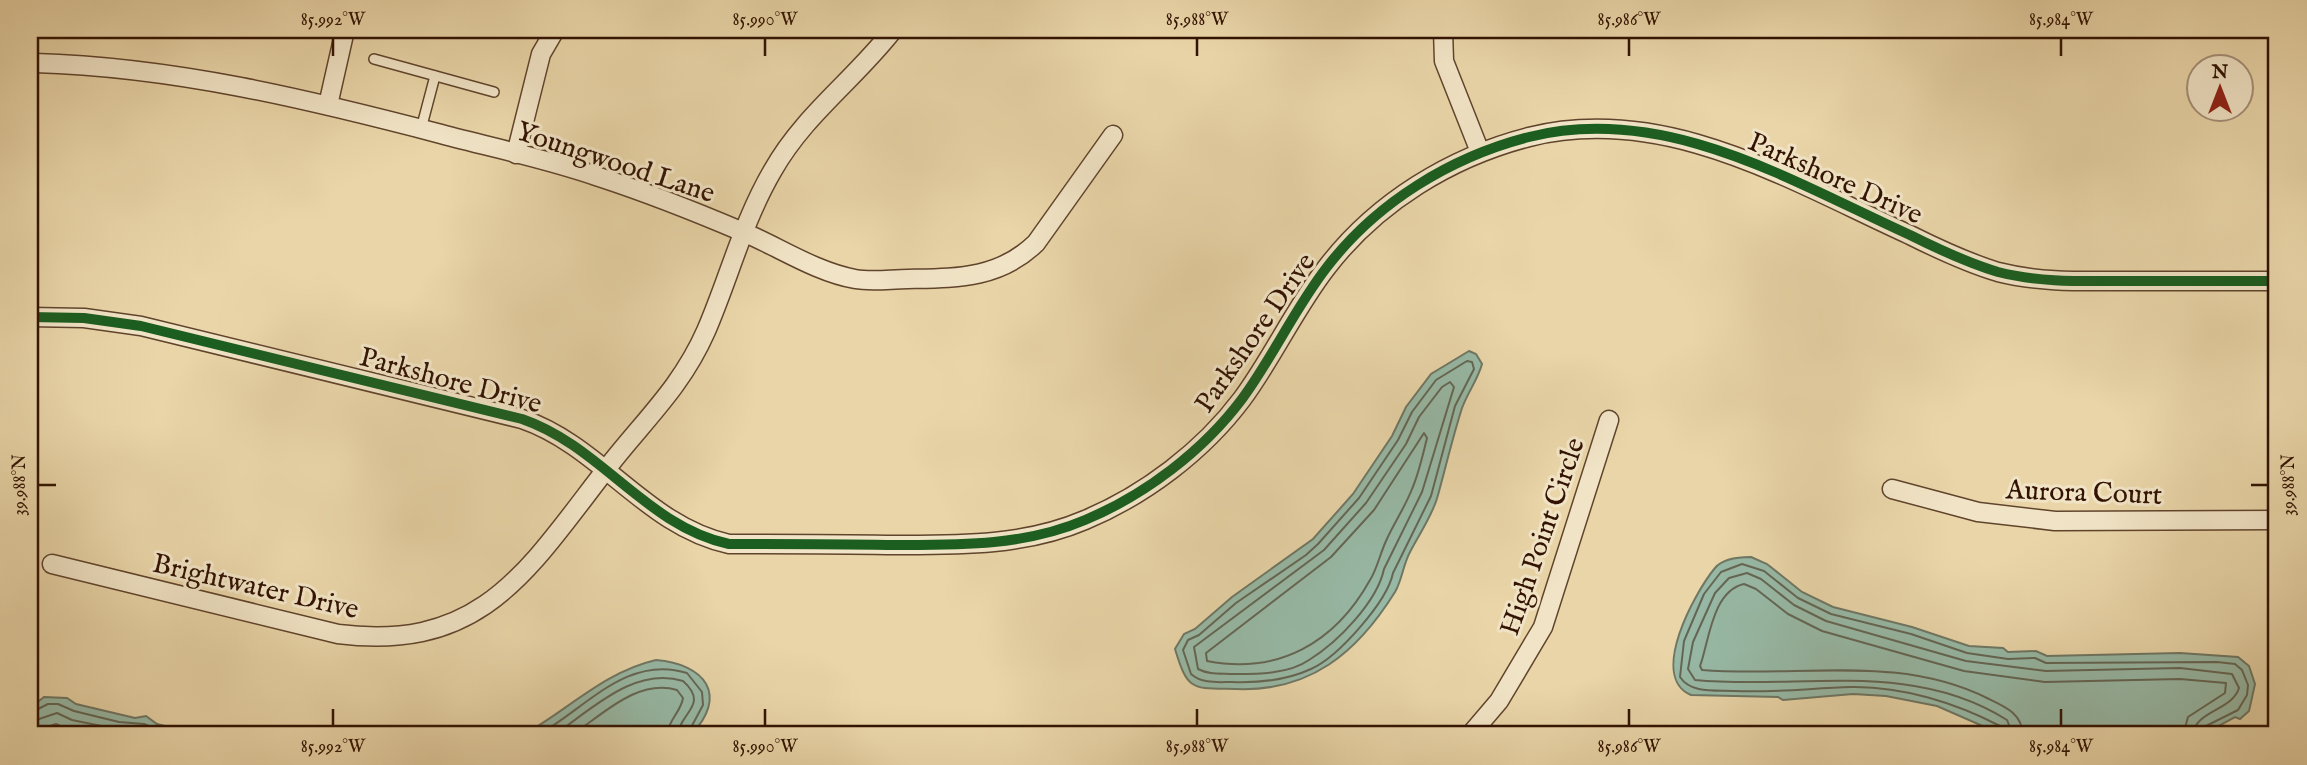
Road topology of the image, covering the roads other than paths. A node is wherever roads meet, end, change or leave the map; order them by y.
1 (345, 30) edge
2 (555, 30) edge
3 (893, 30) edge
4 (1443, 30) edge
5 (374, 60) dead end
6 (35, 63) dead end
7 (435, 76) junction
8 (494, 92) dead end
9 (328, 105) junction
10 (421, 129) junction
11 (1113, 135) dead end
12 (1480, 152) junction
13 (516, 154) junction
14 (742, 231) junction
15 (2277, 281) edge
16 (30, 317) edge
17 (1609, 420) dead end
18 (605, 471) junction
19 (1892, 489) dead end
20 (2277, 520) edge
21 (52, 564) dead end
22 (1470, 735) edge

1 - 9 street
2 - 13 street
3 - 14 street, Brightwater Drive
4 - 12 street
5 - 7 lane
6 - 9 street, Youngwood Lane
7 - 8 lane
7 - 10 lane
9 - 10 street, Youngwood Lane
10 - 13 street, Youngwood Lane
11 - 14 street, Youngwood Lane
12 - 15 street, Parkshore Drive
12 - 18 street, Parkshore Drive
13 - 14 street, Youngwood Lane
14 - 18 street, Brightwater Drive
16 - 18 street, Parkshore Drive
17 - 22 street, High Point Circle
18 - 21 street, Brightwater Drive
19 - 20 street, Aurora Court

